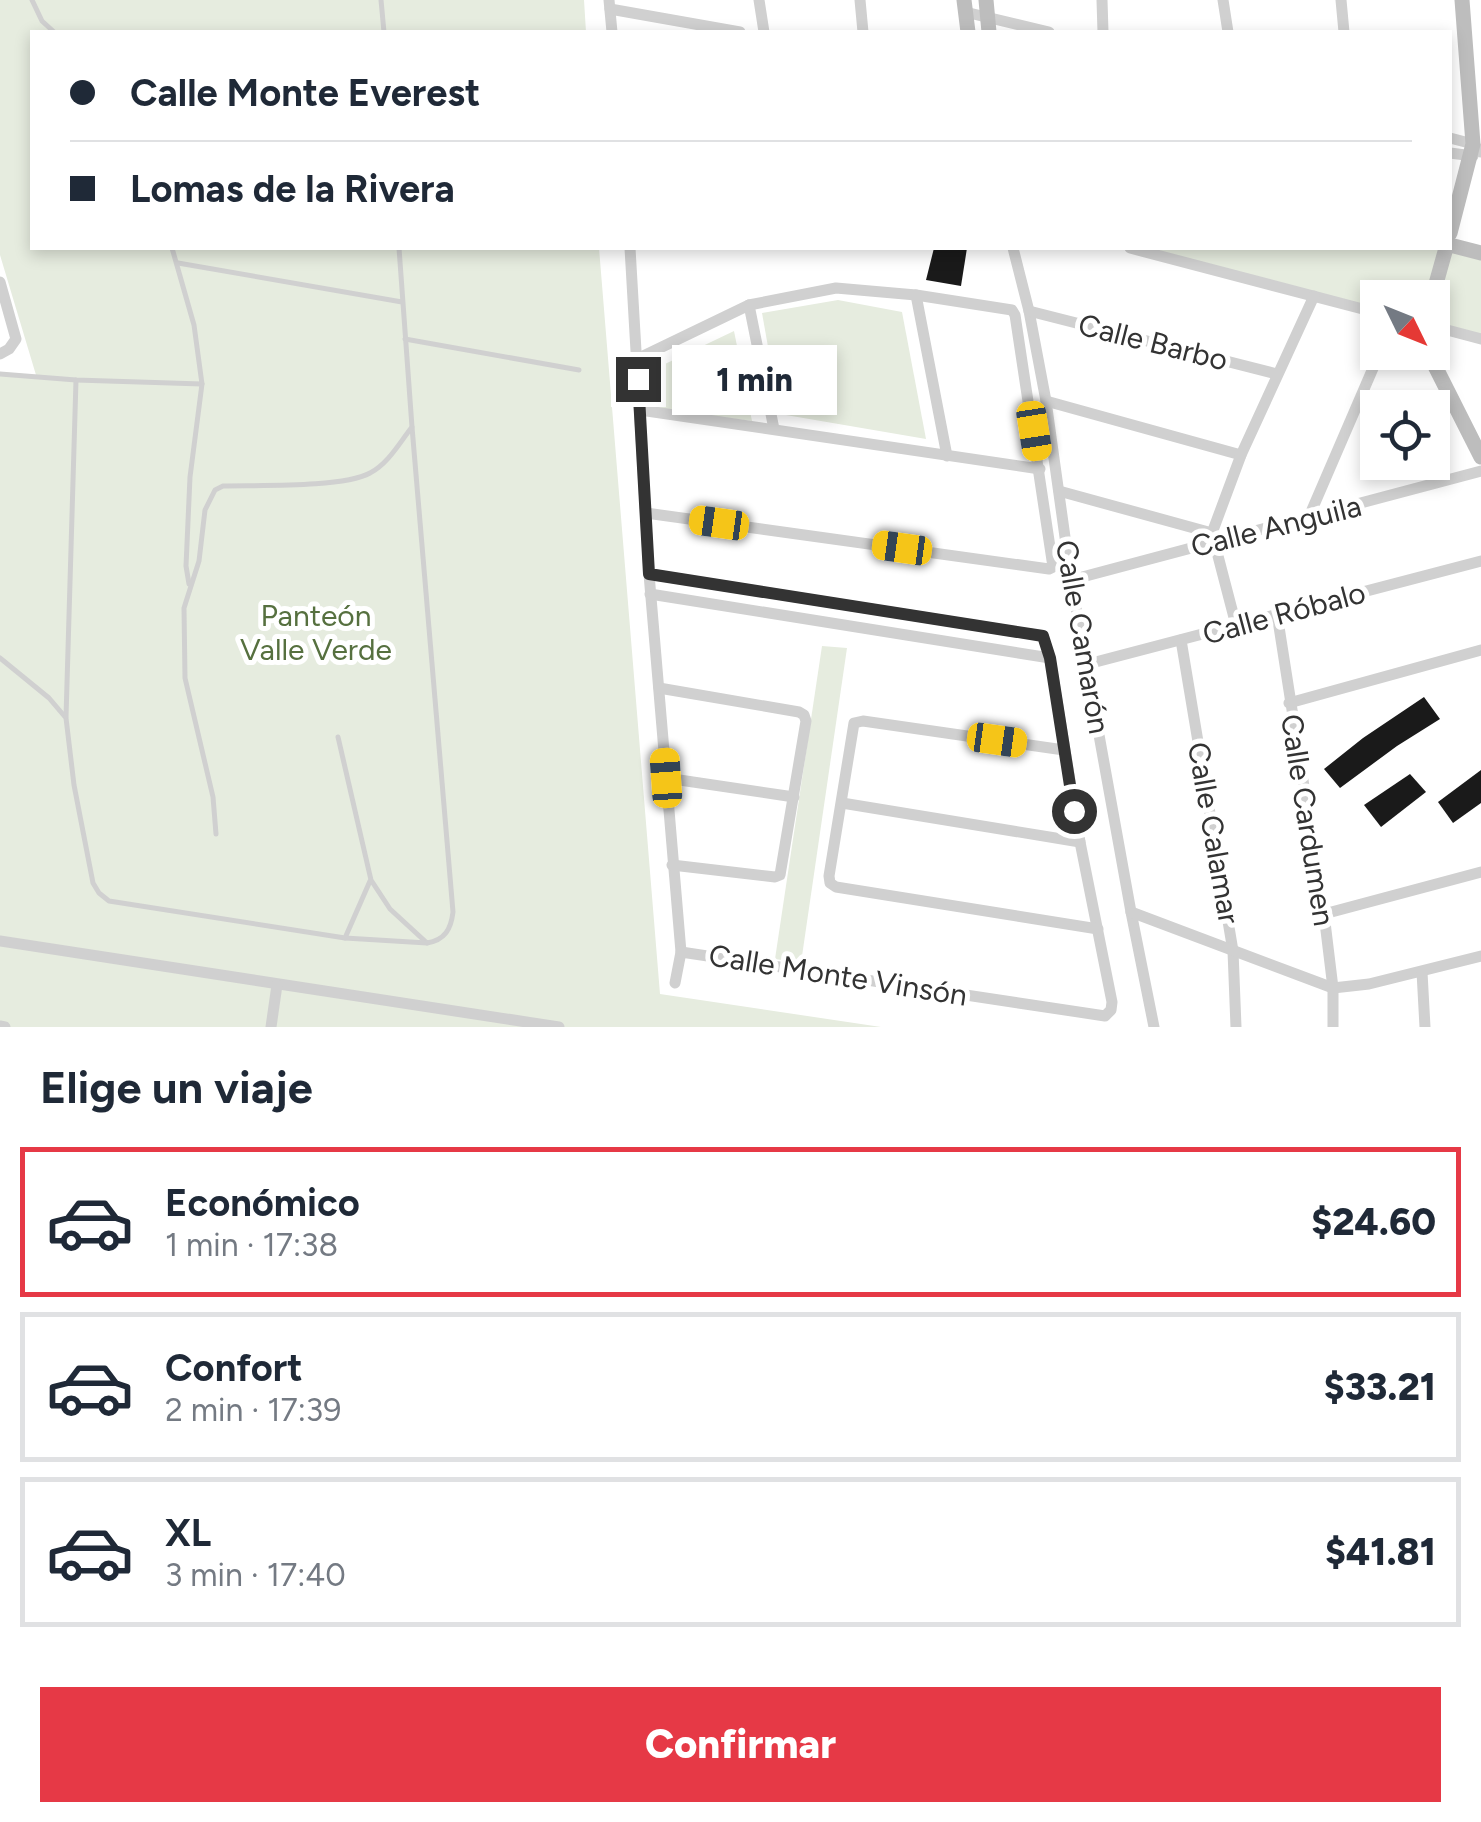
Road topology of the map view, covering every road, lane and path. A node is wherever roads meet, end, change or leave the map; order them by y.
1 (32, 0) edge
2 (381, 0) edge
3 (759, 0) edge
4 (860, 0) edge
5 (1102, 0) edge
6 (1224, 0) edge
7 (1340, 0) edge
8 (1462, 0) edge
9 (610, 5) edge
10 (964, 6) edge
11 (987, 20) edge
12 (1473, 26) edge
13 (52, 30) edge
14 (384, 30) edge
15 (612, 30) edge
16 (730, 30) edge
17 (764, 30) edge
18 (863, 30) edge
19 (1039, 30) edge
20 (1104, 30) edge
21 (1228, 30) edge
22 (1344, 30) edge
23 (1452, 139) edge
24 (1472, 151) junction
25 (1452, 152) edge
26 (1452, 226) edge
27 (1452, 247) edge
28 (173, 250) edge
29 (399, 250) edge
30 (630, 250) edge
31 (1013, 250) edge
32 (1138, 250) edge
33 (1447, 250) edge
34 (1481, 253) edge
35 (177, 263) junction
36 (1438, 280) edge
37 (0, 282) edge
38 (916, 296) junction
39 (1314, 296) junction
40 (402, 302) junction
41 (749, 305) junction
42 (1360, 308) edge
43 (1028, 311) junction
44 (1450, 331) edge
45 (404, 339) junction
46 (1481, 339) edge
47 (0, 354) edge
48 (637, 359) junction
49 (579, 370) dead end
50 (1372, 370) edge
51 (1437, 370) edge
52 (0, 374) edge
53 (1277, 374) junction
54 (76, 380) junction
55 (202, 384) junction
56 (1046, 402) junction
57 (640, 410) junction
58 (412, 427) junction
59 (774, 429) junction
60 (1241, 455) junction
61 (948, 456) junction
62 (1481, 457) edge
63 (1040, 470) junction
64 (1481, 471) edge
65 (1059, 490) junction
66 (646, 513) junction
67 (1308, 519) junction
68 (1213, 537) junction
69 (1481, 561) edge
70 (649, 574) junction
71 (1072, 580) junction
72 (190, 587) junction
73 (650, 594) junction
74 (1277, 614) junction
75 (1236, 625) junction
76 (1181, 640) junction
77 (1481, 650) edge
78 (0, 658) edge
79 (1050, 658) junction
80 (1088, 664) junction
81 (659, 688) junction
82 (1290, 703) junction
83 (66, 718) junction
84 (338, 737) dead end
85 (1064, 750) junction
86 (666, 778) junction
87 (794, 796) junction
88 (842, 803) junction
89 (216, 834) dead end
90 (1080, 842) junction
91 (672, 864) junction
92 (1481, 872) edge
93 (371, 880) junction
94 (1131, 912) junction
95 (1324, 914) junction
96 (1098, 929) junction
97 (345, 938) junction
98 (0, 941) edge
99 (428, 943) junction
100 (1234, 951) junction
101 (681, 952) junction
102 (1481, 956) edge
103 (1422, 972) junction
104 (675, 983) dead end
105 (277, 985) junction
106 (1333, 988) junction
107 (514, 1024) edge
108 (271, 1027) edge
109 (558, 1027) edge
110 (1154, 1027) edge
111 (1236, 1027) edge
112 (1333, 1027) edge
113 (1424, 1027) edge

1 - 13 lane
2 - 14 lane
3 - 17 street
4 - 18 street
5 - 20 street
6 - 21 street
7 - 22 street
8 - 12 street
9 - 15 street
9 - 16 street
10 - 11 street
11 - 19 street
12 - 24 street
23 - 24 street
24 - 25 street
24 - 26 street
27 - 34 street
28 - 35 lane
29 - 40 lane
30 - 48 street
31 - 43 street, Calle Camarón
32 - 39 street
33 - 36 street
35 - 40 lane
35 - 55 lane
37 - 47 street
38 - 41 street
38 - 61 street
38 - 63 street
39 - 42 street
39 - 53 street
40 - 45 lane
41 - 48 street
41 - 59 street
43 - 53 street, Calle Barbo
43 - 56 street, Calle Camarón
44 - 46 street
45 - 49 lane
45 - 58 lane
48 - 57 street
50 - 67 street
51 - 62 street
52 - 54 lane
53 - 60 street
54 - 55 lane
54 - 83 lane
55 - 72 lane
56 - 60 street
56 - 65 street, Calle Camarón
57 - 59 street
57 - 66 street
58 - 72 lane
58 - 99 lane
59 - 61 street
60 - 68 street
61 - 63 street
63 - 66 street
64 - 67 street, Calle Anguila
65 - 68 street
65 - 71 street, Calle Camarón
66 - 70 street
67 - 68 street, Calle Anguila
68 - 71 street, Calle Anguila
68 - 75 street
69 - 74 street, Calle Róbalo
70 - 73 street
70 - 79 street
71 - 80 street, Calle Camarón
72 - 89 lane
73 - 79 street
73 - 81 street
74 - 75 street, Calle Róbalo
74 - 82 street, Calle Cardumen
75 - 76 street, Calle Róbalo
76 - 80 street, Calle Róbalo
76 - 100 street, Calle Calamar
77 - 82 street
78 - 83 lane
79 - 85 street
80 - 94 street, Calle Camarón
81 - 86 street
81 - 87 street
82 - 95 street, Calle Cardumen
83 - 97 lane
84 - 93 lane
85 - 88 street
85 - 90 street
86 - 87 street
86 - 91 street
87 - 91 street
88 - 90 street
88 - 96 street
90 - 96 street
91 - 101 street
92 - 95 street
93 - 97 lane
93 - 99 lane
94 - 100 street
94 - 110 street, Calle Camarón
95 - 106 street, Calle Cardumen
96 - 101 street, Calle Monte Vinsón
97 - 99 lane
98 - 105 street
100 - 106 street
100 - 111 street, Calle Calamar
101 - 104 street
102 - 103 street
103 - 106 street
103 - 113 street
105 - 107 street
105 - 108 street
106 - 112 street, Calle Cardumen
107 - 109 street

